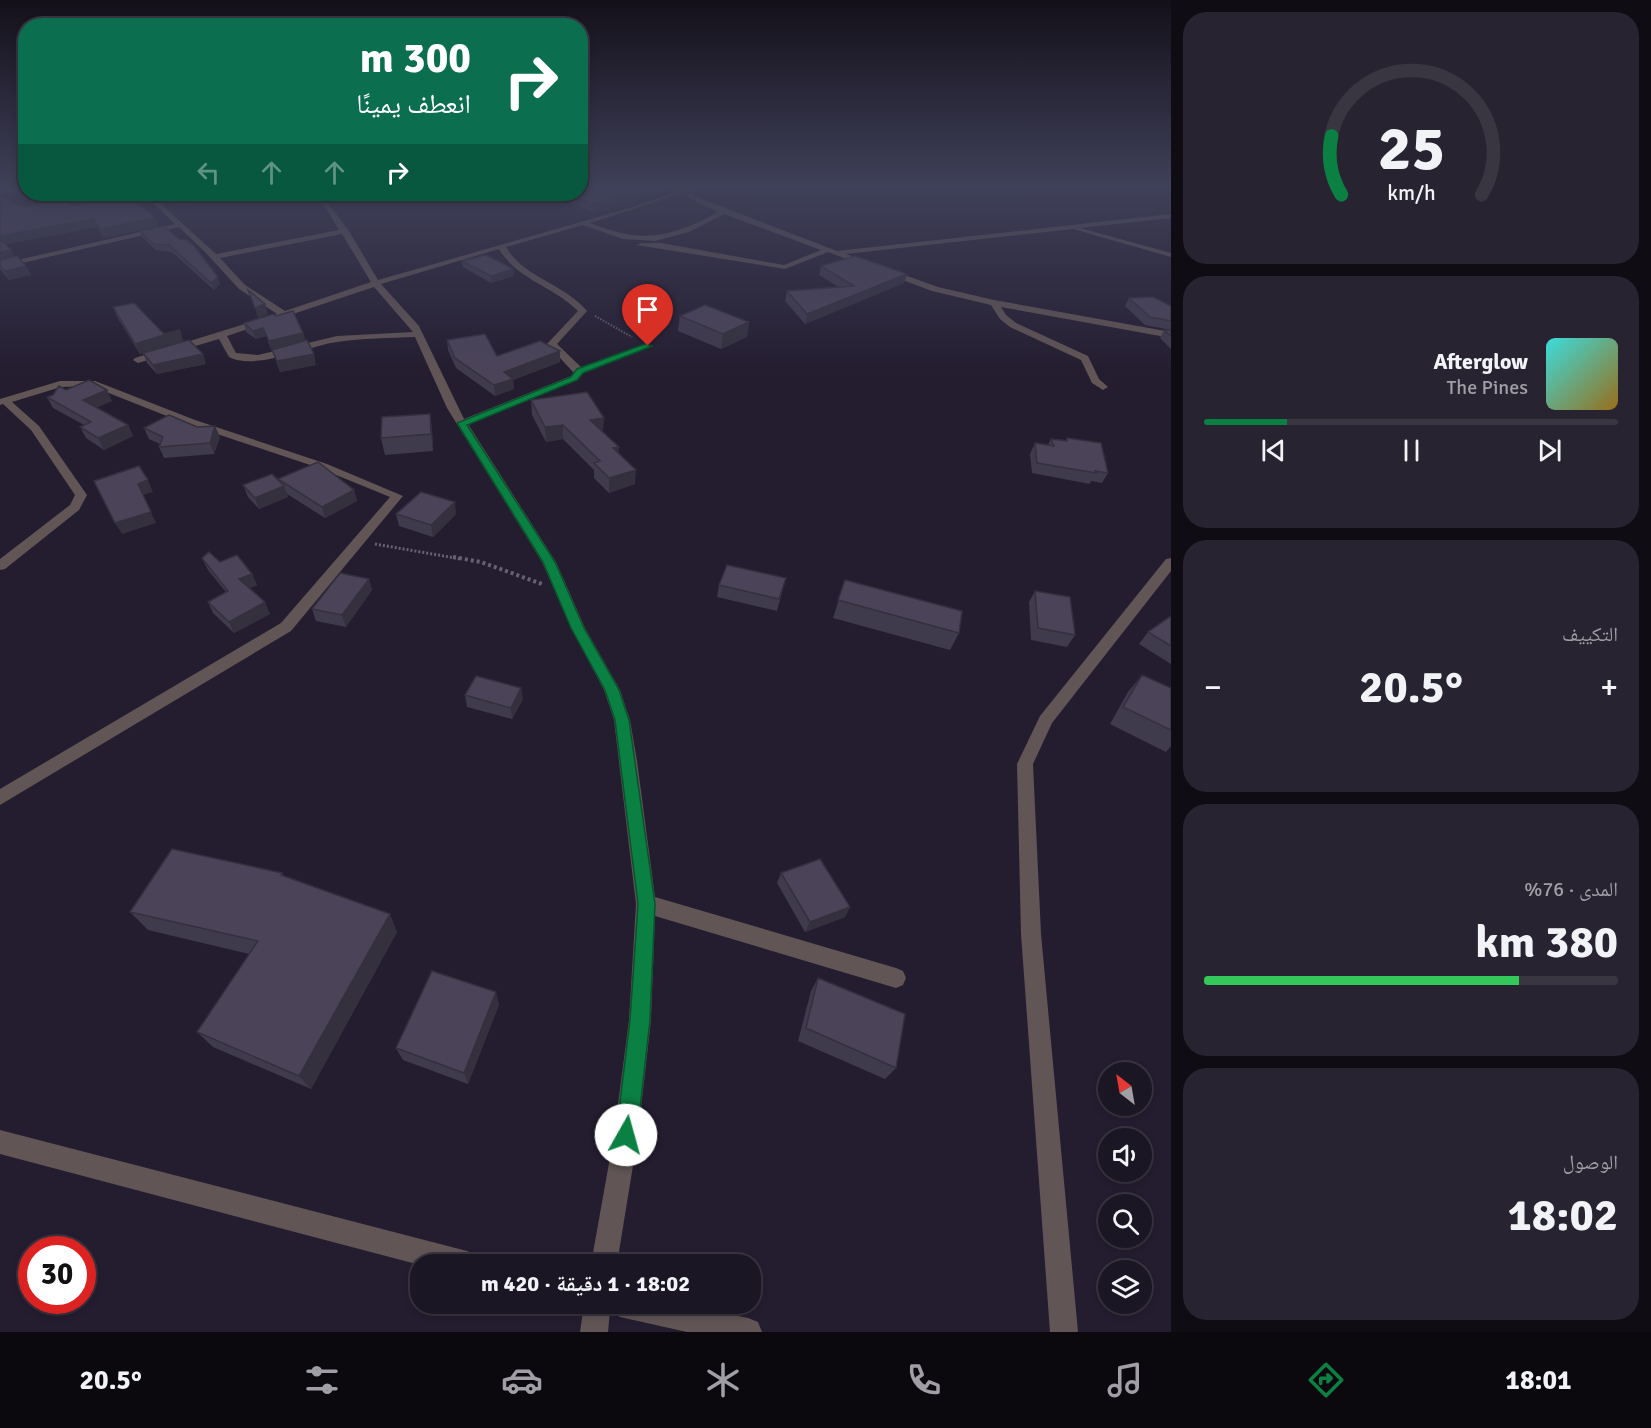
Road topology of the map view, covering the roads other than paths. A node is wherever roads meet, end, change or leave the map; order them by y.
1 (83, 247) edge
2 (204, 247) edge
3 (264, 247) edge
4 (354, 247) edge
5 (673, 247) edge
6 (820, 247) edge
7 (868, 247) edge
8 (1142, 247) edge
9 (502, 248) joint
10 (830, 251) junction
11 (1171, 255) edge
12 (214, 257) junction
13 (0, 266) edge
14 (376, 284) junction
15 (994, 303) junction
16 (284, 314) junction
17 (418, 334) junction
18 (222, 335) junction
19 (1171, 335) edge
20 (648, 346) road end
21 (138, 360) dead end
22 (580, 371) junction
23 (1103, 387) dead end
24 (2, 402) edge
25 (462, 423) junction
26 (1171, 562) edge
27 (0, 566) edge
28 (0, 798) edge
29 (646, 904) junction
30 (896, 978) dead end
31 (0, 1142) edge
32 (429, 1254) edge
33 (606, 1254) edge
34 (596, 1314) edge
35 (666, 1314) edge
36 (594, 1332) edge
37 (748, 1332) edge
38 (1064, 1332) edge

1 - 13 street
2 - 12 street
3 - 12 street
4 - 14 street
5 - 10 street
6 - 10 street
7 - 10 street
8 - 11 street
9 - 14 street
9 - 22 street
10 - 15 street
12 - 16 street
14 - 16 street
14 - 17 street
15 - 19 street
15 - 23 street
16 - 18 street
17 - 18 street
17 - 25 street
18 - 21 street
20 - 22 street
22 - 25 street
24 - 27 street
24 - 28 street
25 - 29 street
26 - 38 street
29 - 30 street
29 - 33 street
31 - 32 street
34 - 36 street
35 - 37 street

